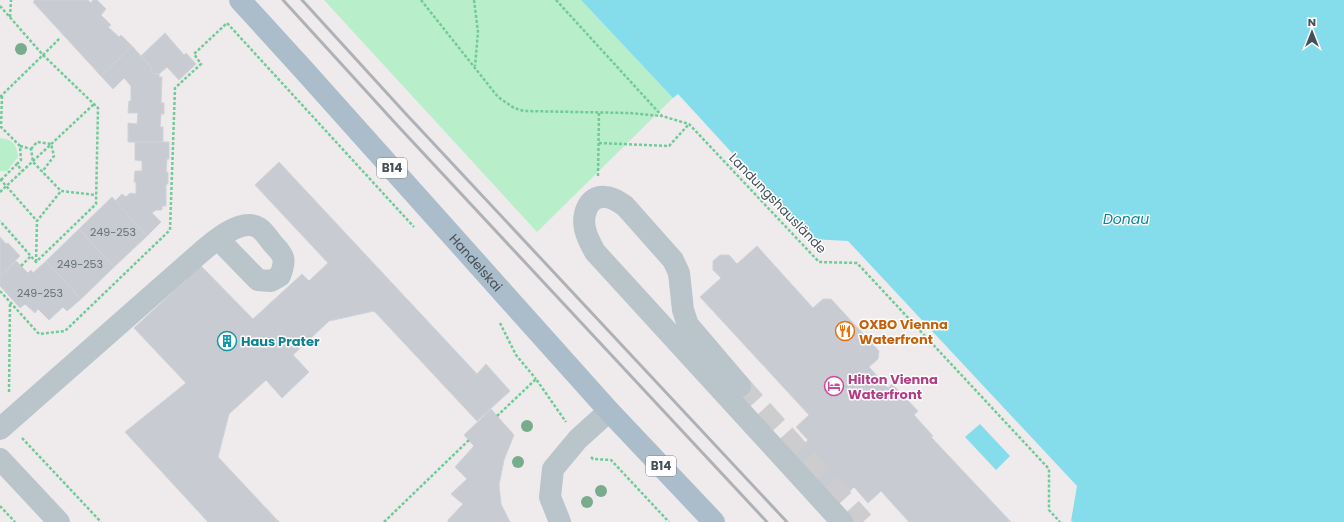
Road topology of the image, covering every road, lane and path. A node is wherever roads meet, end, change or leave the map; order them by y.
1 (11, 0) edge
2 (240, 0) edge
3 (421, 0) edge
4 (474, 0) edge
5 (556, 0) edge
6 (0, 6) edge
7 (10, 17) junction
8 (60, 38) dead end
9 (43, 55) junction
10 (475, 66) junction
11 (1, 96) edge
12 (94, 104) junction
13 (599, 113) junction
14 (662, 116) junction
15 (689, 124) junction
16 (1, 127) edge
17 (599, 143) junction
18 (51, 144) junction
19 (20, 146) junction
20 (31, 149) junction
21 (33, 162) junction
22 (17, 164) junction
23 (22, 171) junction
24 (42, 172) junction
25 (0, 180) edge
26 (6, 186) junction
27 (61, 191) junction
28 (0, 192) edge
29 (96, 195) junction
30 (598, 197) junction
31 (37, 221) junction
32 (0, 222) edge
33 (414, 228) dead end
34 (218, 239) dead end
35 (32, 256) junction
36 (36, 262) junction
37 (21, 266) dead end
38 (0, 291) edge
39 (10, 302) junction
40 (499, 321) dead end
41 (536, 379) dead end
42 (733, 391) junction
43 (9, 400) dead end
44 (609, 410) junction
45 (4, 426) edge
46 (469, 440) dead end
47 (0, 459) edge
48 (0, 506) edge
49 (15, 522) edge
50 (59, 522) edge
51 (101, 522) edge
52 (384, 522) edge
53 (560, 522) edge
54 (714, 522) edge
55 (842, 522) edge
56 (1060, 522) edge

1 - 7 path
2 - 44 main road, Handelskai / B14
3 - 10 path
4 - 10 path
5 - 14 path
6 - 7 path
7 - 9 path
8 - 9 path
9 - 11 path
9 - 12 path
10 - 13 path
11 - 16 path
12 - 18 path
12 - 29 path
13 - 14 path
13 - 17 path
14 - 15 path
15 - 17 path
15 - 56 path, Landungshauslände
16 - 19 path
17 - 30 path
18 - 20 path
18 - 21 path
18 - 24 path
19 - 20 path
19 - 22 path
20 - 21 path
21 - 23 path
21 - 24 path
22 - 23 path
22 - 25 path
23 - 26 path
24 - 27 path
25 - 26 path
26 - 28 path
26 - 31 path
27 - 29 path
27 - 31 path
29 - 36 path
30 - 42 street
30 - 42 street
31 - 36 path
32 - 35 path
33 - 39 path
34 - 45 street
35 - 36 path
35 - 37 path
38 - 39 path
39 - 43 path
40 - 41 path
42 - 55 street
44 - 53 street
44 - 54 main road, Handelskai / B14
45 - 51 path
46 - 52 path
47 - 50 street
48 - 49 path

